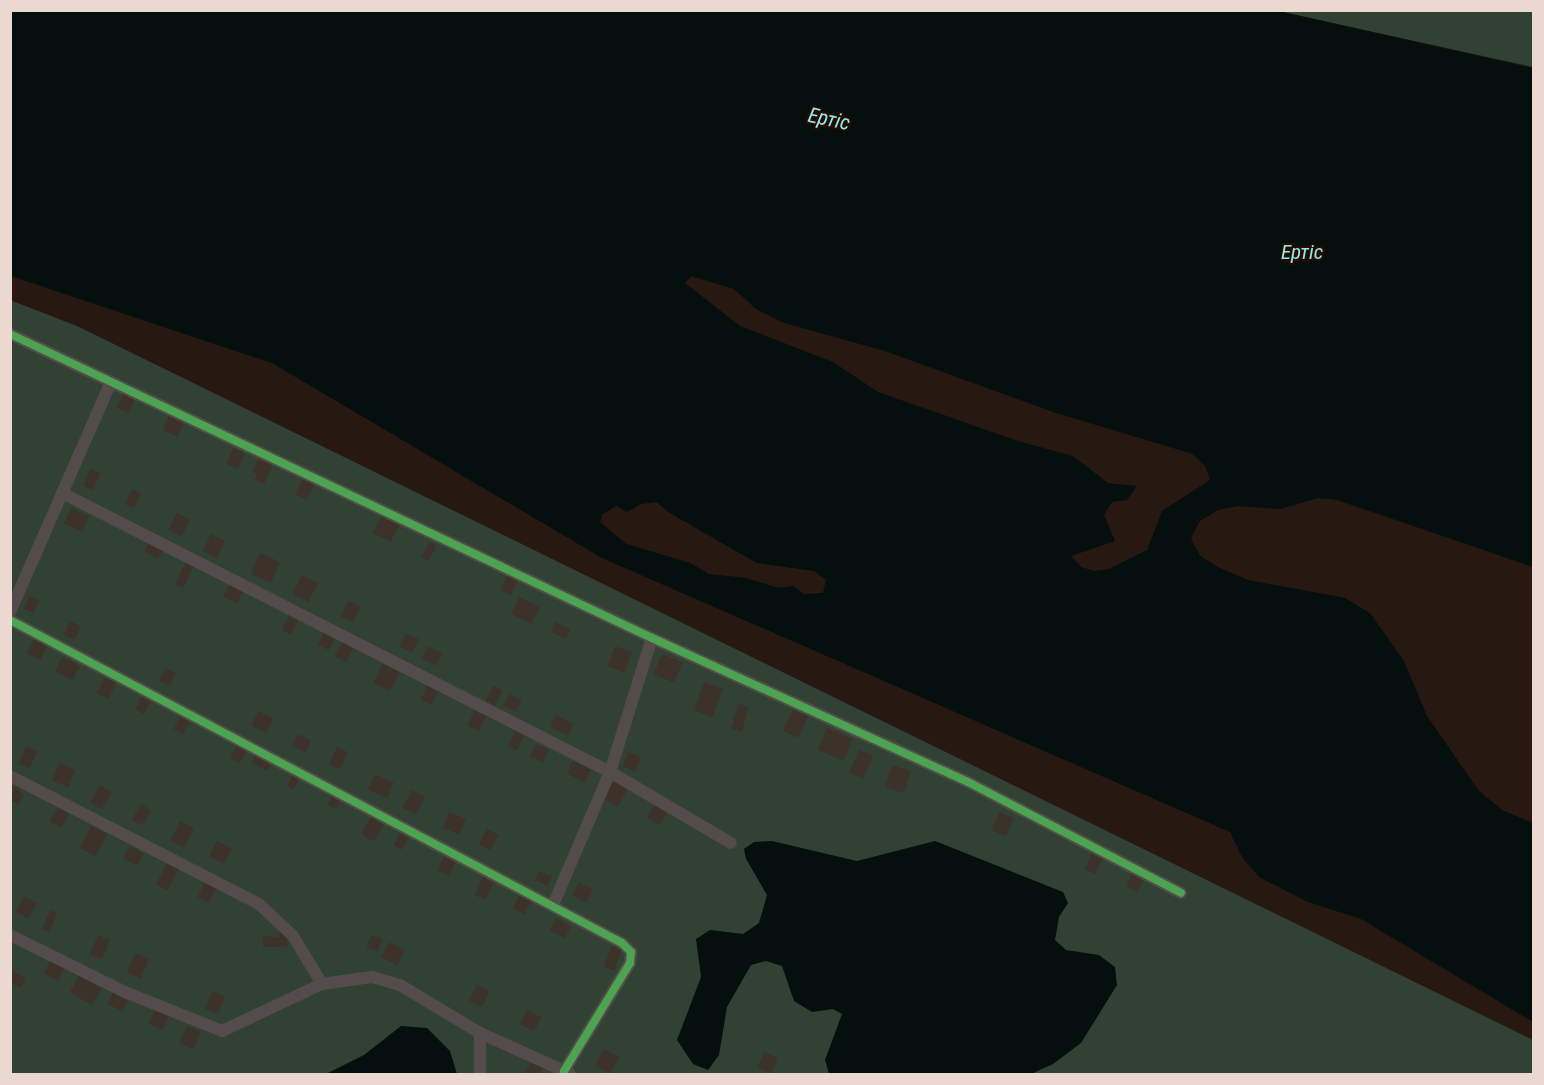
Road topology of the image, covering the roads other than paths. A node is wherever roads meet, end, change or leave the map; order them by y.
1 (10, 334) edge
2 (110, 384) junction
3 (62, 493) junction
4 (10, 612) edge
5 (10, 620) edge
6 (652, 638) junction
7 (610, 772) junction
8 (10, 776) edge
9 (731, 843) dead end
10 (1181, 893) dead end
11 (553, 905) junction
12 (10, 935) edge
13 (322, 984) junction
14 (480, 1033) junction
15 (568, 1073) edge
16 (480, 1074) edge

1 - 2 street
2 - 3 street
2 - 6 street
3 - 4 street
3 - 7 street
5 - 11 street
6 - 7 street
6 - 10 street
7 - 9 street
7 - 11 street
8 - 13 street
11 - 15 street
12 - 13 street
13 - 14 street
14 - 15 street
14 - 16 street

